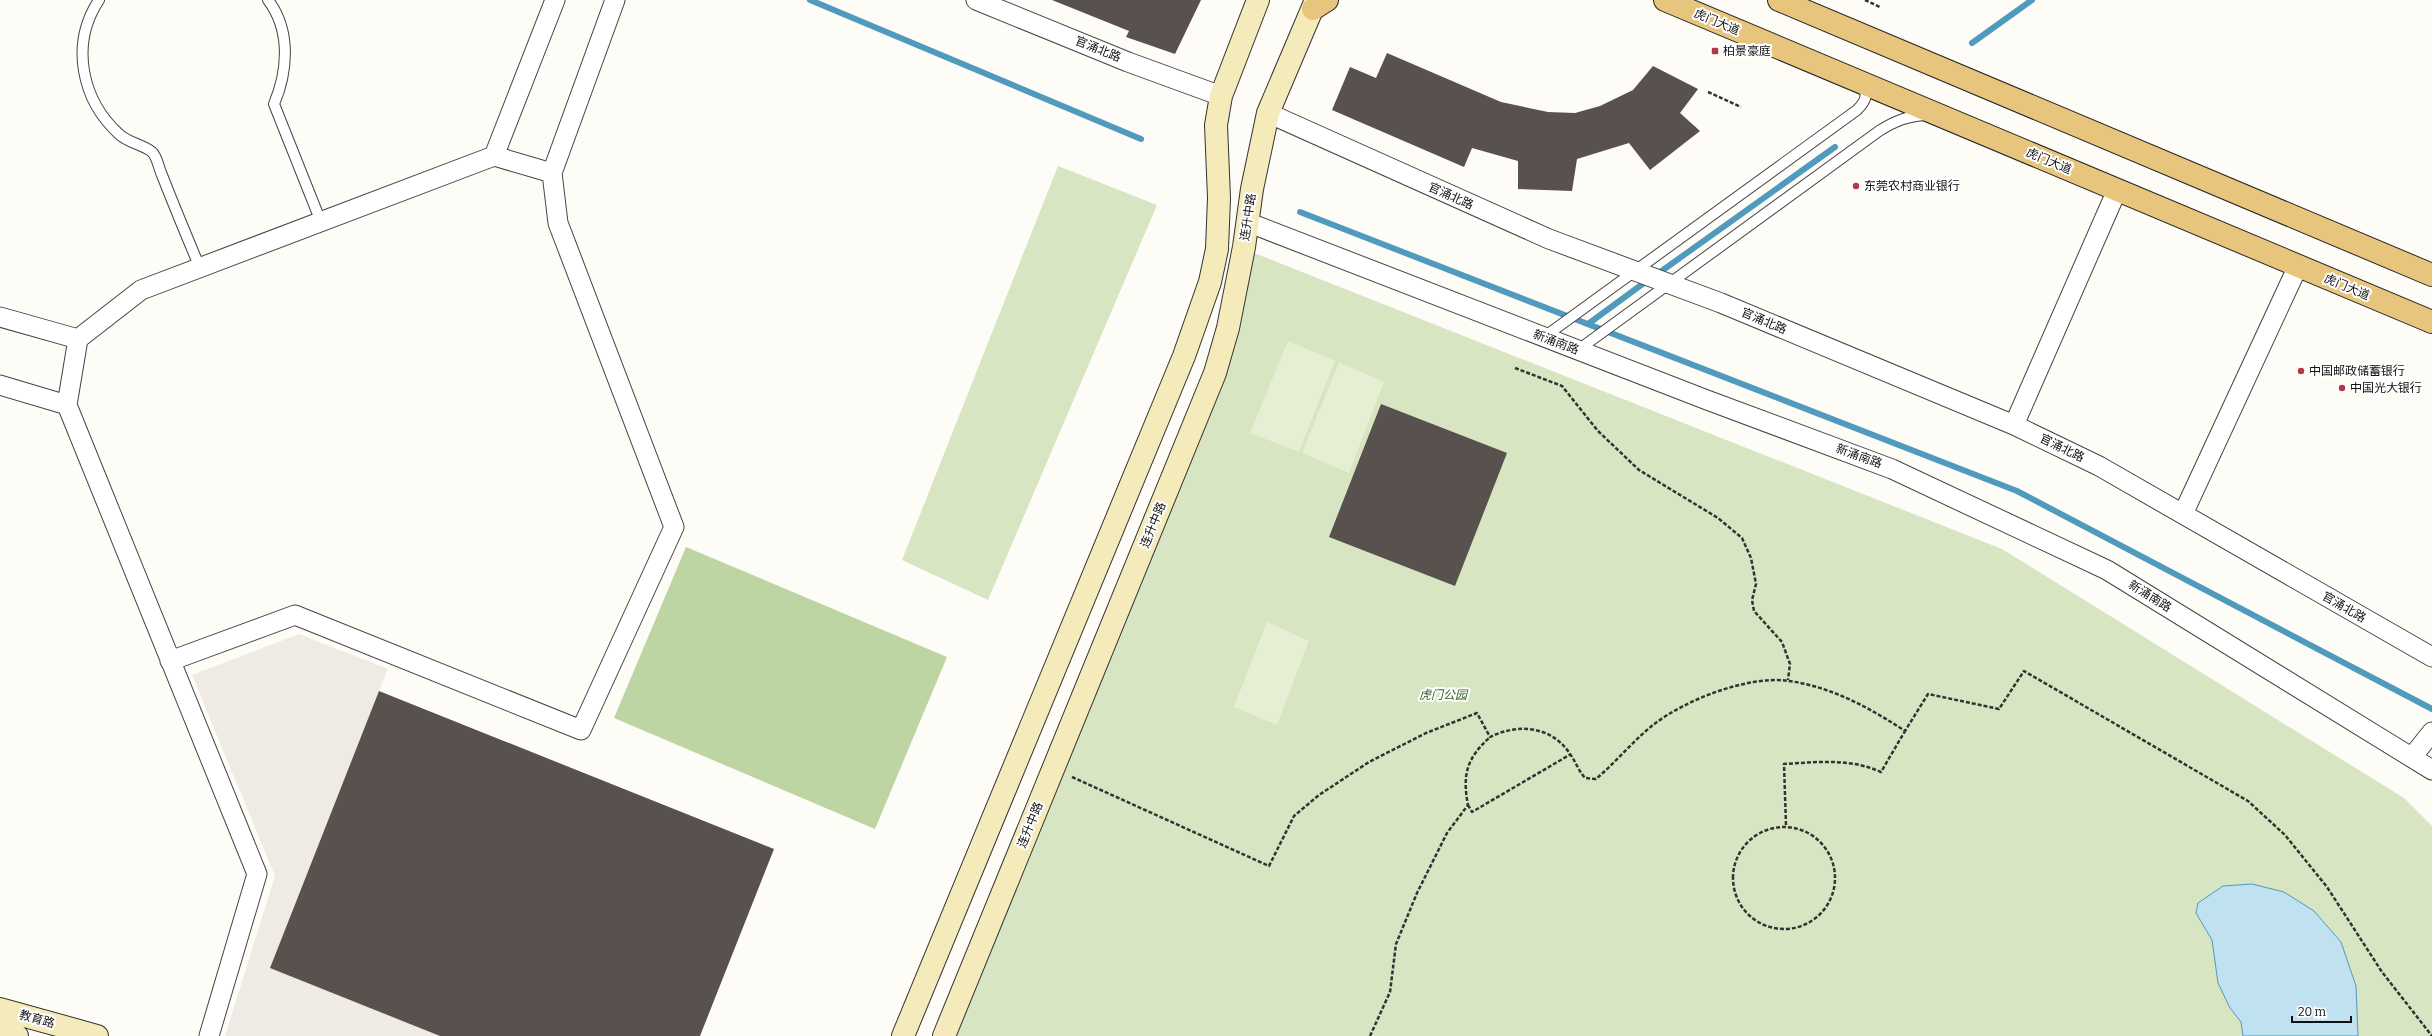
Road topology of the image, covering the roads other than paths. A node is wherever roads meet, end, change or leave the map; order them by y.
1 (99, 0) edge
2 (268, 0) edge
3 (555, 0) edge
4 (615, 0) edge
5 (976, 0) edge
6 (1258, 0) edge
7 (1665, 0) edge
8 (1779, 0) edge
9 (1318, 3) edge
10 (1858, 80) junction
11 (1221, 96) junction
12 (1268, 113) junction
13 (1938, 114) junction
14 (494, 156) junction
15 (552, 173) junction
16 (2117, 190) junction
17 (321, 222) junction
18 (1247, 222) junction
19 (2298, 266) junction
20 (200, 268) junction
21 (1637, 271) junction
22 (2432, 275) edge
23 (1670, 283) junction
24 (0, 317) edge
25 (2432, 322) edge
26 (1544, 337) junction
27 (78, 339) junction
28 (1578, 350) junction
29 (0, 385) edge
30 (66, 405) junction
31 (2014, 425) junction
32 (2183, 514) junction
33 (2432, 657) edge
34 (170, 661) junction
35 (2422, 744) edge
36 (2432, 770) edge
37 (0, 1009) edge
38 (0, 1031) edge
39 (17, 1036) edge
40 (97, 1036) edge
41 (209, 1036) edge
42 (903, 1036) edge
43 (944, 1036) edge

1 - 20 lane
2 - 17 lane
3 - 14 street
4 - 15 street
5 - 11 street, 官涌北路
6 - 11 main road
7 - 10 main road, 虎门大道
8 - 22 main road
9 - 12 main road, 连升中路
10 - 13 main road, 虎门大道
10 - 21 lane
11 - 42 main road
12 - 18 main road, 连升中路
12 - 21 street, 官涌北路
13 - 16 main road, 虎门大道
13 - 23 lane
14 - 15 street
14 - 17 street
15 - 34 street
16 - 19 main road, 虎门大道
16 - 31 street
17 - 20 street
18 - 26 street, 新涌南路
18 - 43 main road, 连升中路
19 - 25 main road, 虎门大道
19 - 32 street
20 - 27 street
21 - 23 street, 官涌北路
21 - 26 lane
23 - 28 lane
23 - 31 street, 官涌北路
24 - 27 street
26 - 28 street, 新涌南路
27 - 30 street
28 - 35 street, 新涌南路
29 - 30 street
30 - 34 street
31 - 32 street, 官涌北路
32 - 33 street, 官涌北路
34 - 41 street
35 - 36 street, 新涌南路
37 - 40 main road, 教育路
38 - 39 main road, 教育路

